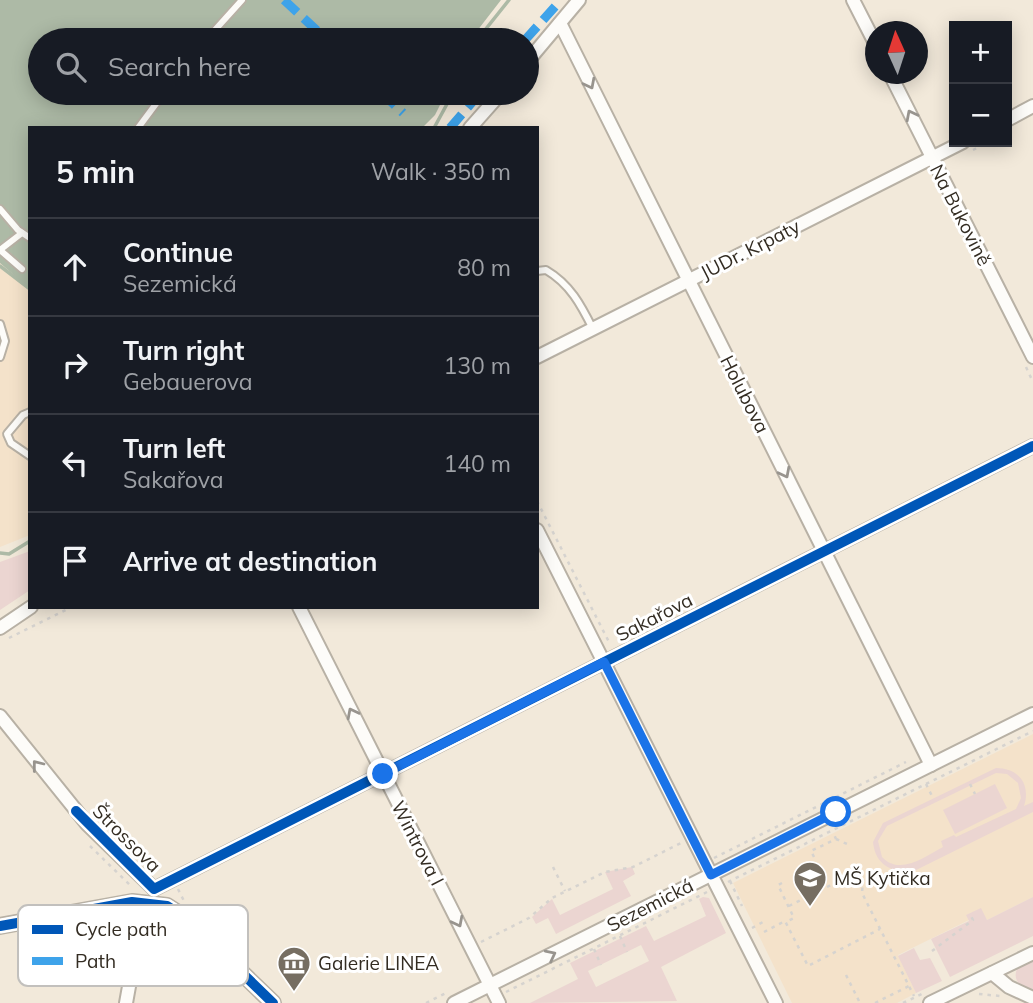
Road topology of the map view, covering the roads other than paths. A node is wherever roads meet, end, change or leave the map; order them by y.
1 (242, 0) edge
2 (579, 0) edge
3 (853, 0) edge
4 (559, 23) junction
5 (865, 23) edge
6 (217, 28) edge
7 (539, 47) edge
8 (895, 84) edge
9 (155, 105) edge
10 (490, 105) edge
11 (1033, 106) edge
12 (1012, 117) edge
13 (139, 126) edge
14 (472, 126) edge
15 (953, 147) edge
16 (932, 157) junction
17 (0, 209) edge
18 (22, 233) junction
19 (28, 237) edge
20 (0, 250) edge
21 (22, 269) dead end
22 (539, 271) edge
23 (688, 280) junction
24 (0, 324) edge
25 (593, 329) junction
26 (539, 356) edge
27 (0, 357) edge
28 (1033, 357) edge
29 (28, 413) edge
30 (1033, 446) edge
31 (28, 455) edge
32 (539, 534) edge
33 (824, 551) junction
34 (28, 609) edge
35 (300, 609) edge
36 (0, 628) edge
37 (604, 662) junction
38 (1033, 714) edge
39 (0, 716) edge
40 (931, 765) junction
41 (383, 774) junction
42 (711, 875) junction
43 (153, 896) junction
44 (113, 905) edge
45 (166, 905) edge
46 (18, 923) edge
47 (0, 926) edge
48 (1033, 953) edge
49 (992, 973) junction
50 (248, 978) edge
51 (490, 985) junction
52 (502, 998) edge
53 (1033, 998) edge
54 (274, 1003) edge
55 (454, 1003) edge
56 (776, 1003) edge
57 (930, 1003) edge

1 - 6 lane
2 - 4 street
3 - 5 street
4 - 7 street
4 -> 23 street, Holubova
16 -> 8 street, Na Bukovině
9 - 13 lane
10 - 14 street
11 - 12 street
15 - 16 street, JUDr. Krpaty
16 - 23 street, JUDr. Krpaty
16 - 28 street, Na Bukovině
17 - 18 lane
18 - 19 lane
18 - 20 lane
20 - 21 lane
22 - 25 lane
23 - 25 street, JUDr. Krpaty
23 -> 33 street, Holubova
24 - 27 lane
25 - 26 street, JUDr. Krpaty
29 - 31 lane
30 - 33 street, Sakařova
32 - 37 street
33 - 37 street, Sakařova
33 - 40 street, Holubova
34 - 36 street
41 -> 35 street, Wintrova I
37 - 41 street, Sakařova
37 - 42 street
38 - 40 street, Sezemická
43 -> 39 street, Štrossova
40 - 42 street, Sezemická
41 - 43 street, Sakařova
41 -> 51 street, Wintrova I
51 -> 42 street, Sezemická
42 - 56 street
43 - 44 street
43 - 45 street, Štrossova
46 - 47 street
48 - 49 street
49 - 53 street
49 - 57 street
50 - 54 street, Štrossova
51 - 52 street, Wintrova I
51 - 55 street, Sezemická

